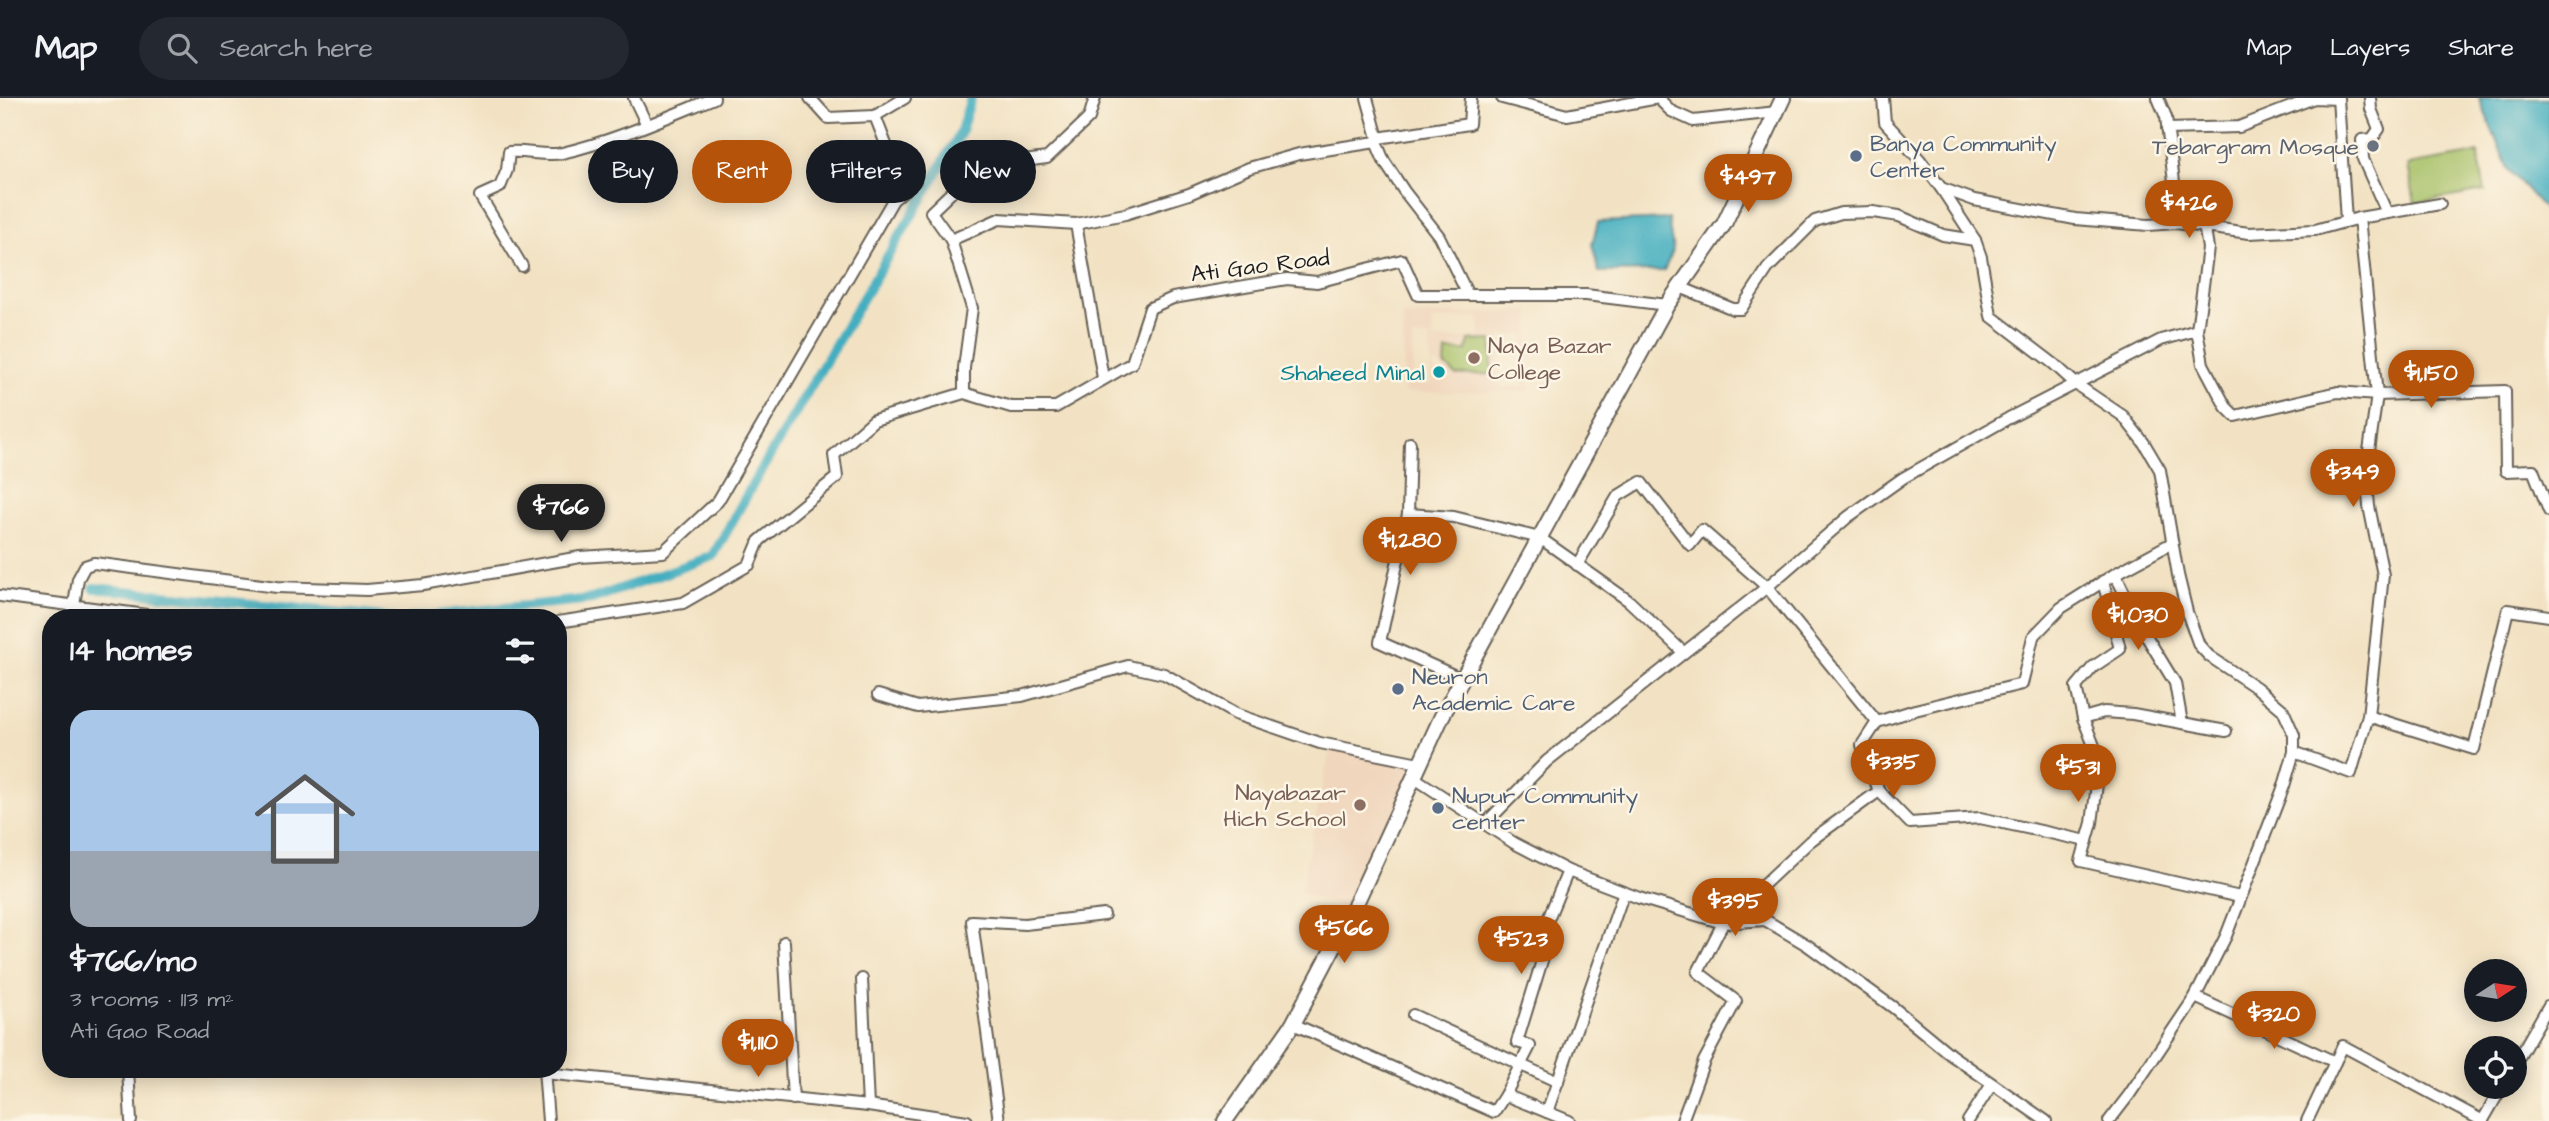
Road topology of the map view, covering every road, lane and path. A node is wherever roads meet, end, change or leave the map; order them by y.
1 (634, 98) edge
2 (714, 98) edge
3 (810, 98) edge
4 (905, 98) edge
5 (1095, 98) edge
6 (1367, 98) edge
7 (1471, 98) edge
8 (1502, 98) edge
9 (1783, 98) edge
10 (1883, 98) edge
11 (2158, 98) edge
12 (2338, 98) edge
13 (2370, 98) edge
14 (1777, 112) junction
15 (875, 116) junction
16 (647, 125) junction
17 (2167, 130) junction
18 (1377, 140) junction
19 (1941, 188) junction
20 (2440, 204) dead end
21 (2386, 214) junction
22 (2359, 218) junction
23 (2346, 221) junction
24 (1076, 224) junction
25 (2204, 225) junction
26 (951, 240) junction
27 (1975, 240) junction
28 (522, 266) dead end
29 (1680, 287) junction
30 (1468, 295) junction
31 (1667, 305) junction
32 (2197, 330) junction
33 (1102, 378) junction
34 (2077, 385) junction
35 (964, 393) junction
36 (2377, 395) junction
37 (1410, 443) dead end
38 (2549, 511) edge
39 (1408, 514) junction
40 (1540, 538) junction
41 (2172, 543) junction
42 (1577, 565) junction
43 (2115, 574) junction
44 (2104, 581) junction
45 (1767, 587) junction
46 (0, 596) edge
47 (73, 605) junction
48 (73, 609) edge
49 (103, 609) edge
50 (2549, 616) edge
51 (567, 621) edge
52 (1683, 652) junction
53 (1462, 679) junction
54 (878, 695) dead end
55 (2368, 716) junction
56 (2083, 718) junction
57 (1877, 722) junction
58 (2182, 723) junction
59 (2226, 731) dead end
60 (2294, 751) junction
61 (1416, 770) junction
62 (1879, 791) junction
63 (1485, 824) junction
64 (2087, 841) junction
65 (1568, 871) junction
66 (1624, 892) junction
67 (2241, 897) junction
68 (1104, 915) dead end
69 (1723, 923) junction
70 (784, 942) dead end
71 (862, 979) dead end
72 (2194, 997) junction
73 (2549, 1005) edge
74 (1413, 1015) dead end
75 (1293, 1024) junction
76 (2527, 1043) edge
77 (2335, 1062) junction
78 (1521, 1064) junction
79 (567, 1073) edge
80 (129, 1078) edge
81 (545, 1078) edge
82 (1558, 1082) junction
83 (1992, 1084) junction
84 (1505, 1095) junction
85 (793, 1098) junction
86 (2495, 1099) edge
87 (868, 1106) junction
88 (1547, 1112) junction
89 (905, 1116) edge
90 (1491, 1116) edge
91 (1228, 1120) edge
92 (131, 1121) edge
93 (548, 1121) edge
94 (967, 1121) edge
95 (999, 1121) edge
96 (1569, 1121) edge
97 (1682, 1121) edge
98 (1968, 1121) edge
99 (2046, 1121) edge
100 (2109, 1121) edge
101 (2307, 1121) edge
102 (2483, 1121) edge

1 - 16 street
2 - 16 street
3 - 15 street
4 - 15 street
5 - 26 street
6 - 18 street
7 - 18 street
8 - 14 street
9 - 14 main road
10 - 19 street
11 - 17 street
12 - 17 street
12 - 23 street
13 - 21 street
14 - 29 main road
15 - 47 street
16 - 28 street
17 - 25 street
18 - 24 street
18 - 30 street
19 - 25 street
19 - 27 street
20 - 21 street
21 - 22 street
22 - 23 street
22 - 36 street
23 - 25 street
24 - 26 street
24 - 33 street
25 - 32 street
26 - 35 street
27 - 29 street
27 - 34 street
29 - 31 main road
30 - 31 street
30 - 33 street, Ati Gao Road
31 - 40 main road
32 - 34 street
32 - 36 street
33 - 35 street, Ati Gao Road
34 - 41 street
34 - 45 street
35 - 51 street
36 - 38 street
36 - 55 street
37 - 39 street
39 - 40 street
39 - 53 street
40 - 42 street
40 - 53 main road
41 - 43 street
41 - 60 street
42 - 45 street
42 - 52 street
43 - 44 street
43 - 58 street
44 - 56 street
44 - 57 street
45 - 52 street
45 - 57 street
46 - 47 street
47 - 48 street
47 - 49 street
50 - 55 street
52 - 63 street
53 - 61 main road
54 - 61 street
55 - 60 street
56 - 58 street
56 - 64 street
57 - 62 street
58 - 59 street
60 - 67 street
61 - 63 street
61 - 75 main road
62 - 64 street
62 - 69 street
63 - 65 street
64 - 67 street
65 - 66 street
65 - 78 street
66 - 69 street
66 - 82 street
67 - 72 street
68 - 95 street
69 - 83 street
69 - 97 street
70 - 85 street
71 - 87 street
72 - 77 street
72 - 100 street
73 - 76 street
74 - 78 street
75 - 90 street
75 - 91 main road
77 - 101 street
77 - 102 street
78 - 82 street
78 - 84 street
79 - 85 street
80 - 92 street
81 - 93 street
82 - 88 street
83 - 98 street
83 - 99 street
84 - 88 street
84 - 90 street
85 - 87 street
86 - 102 street
87 - 89 street
88 - 96 street
89 - 94 street

